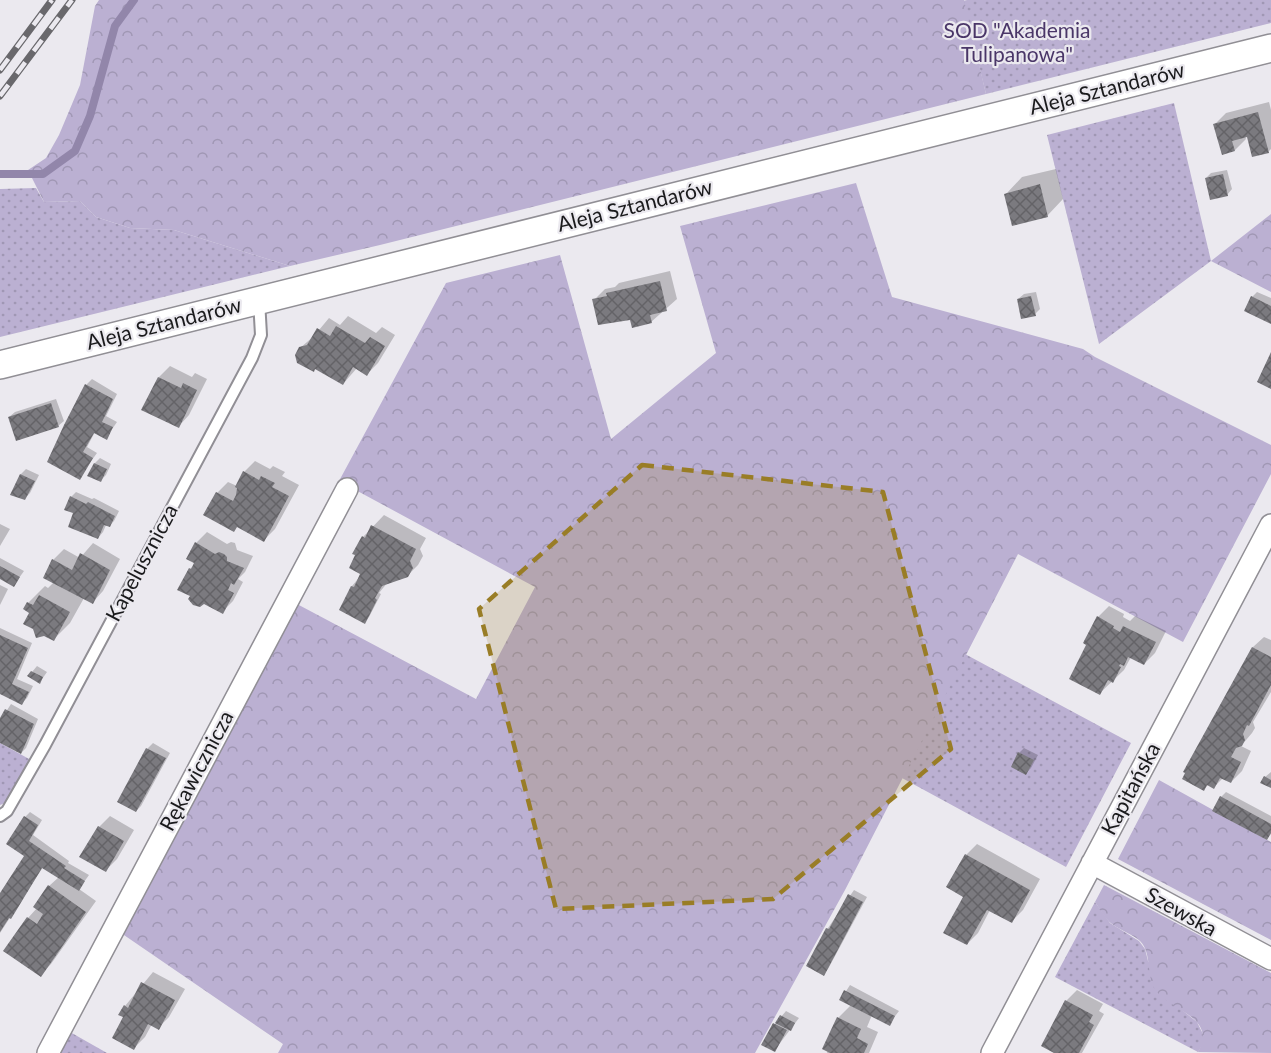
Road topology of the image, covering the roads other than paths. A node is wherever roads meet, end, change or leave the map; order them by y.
1 (1271, 48) edge
2 (259, 300) junction
3 (0, 365) edge
4 (347, 489) dead end
5 (1271, 525) edge
6 (0, 816) edge
7 (1092, 863) junction
8 (1271, 959) edge
9 (48, 1053) edge
10 (992, 1053) edge

1 - 2 street, Aleja Sztandarów
2 - 3 street, Aleja Sztandarów
2 - 6 lane, Kapelusznicza
4 - 9 street, Rękawicznicza
5 - 7 street, Kapitańska
7 - 8 street, Szewska
7 - 10 street, Kapitańska

